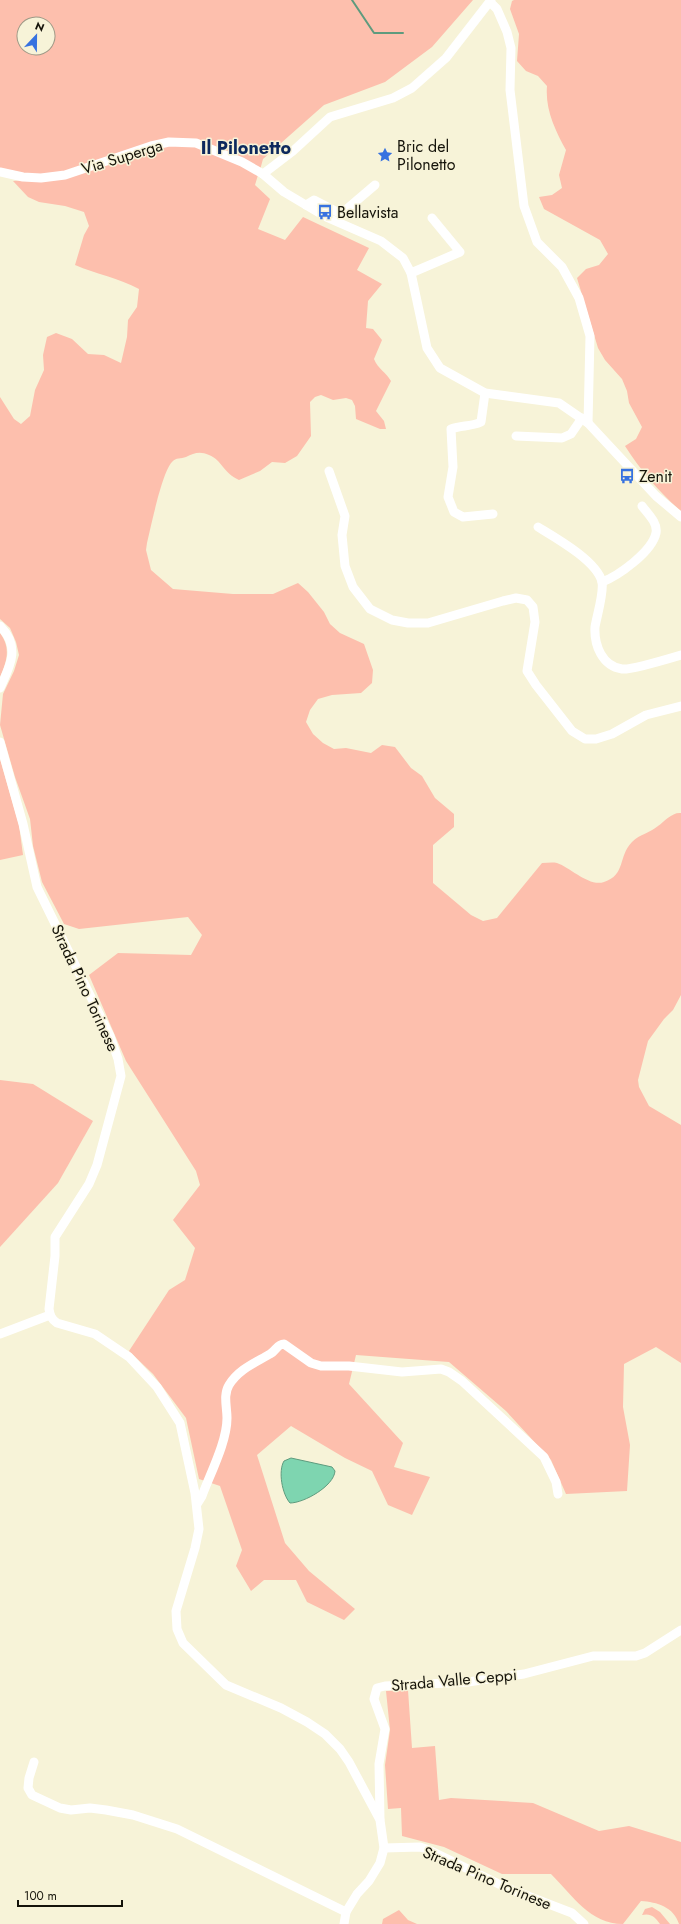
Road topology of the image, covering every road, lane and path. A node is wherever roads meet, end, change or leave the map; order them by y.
1 (500, 0) edge
2 (490, 1) edge
3 (0, 172) edge
4 (263, 174) junction
5 (375, 185) dead end
6 (306, 205) junction
7 (432, 218) dead end
8 (411, 273) junction
9 (485, 393) junction
10 (585, 420) junction
11 (516, 436) dead end
12 (329, 471) dead end
13 (642, 506) dead end
14 (493, 514) dead end
15 (681, 517) edge
16 (538, 527) dead end
17 (602, 582) junction
18 (0, 626) edge
19 (681, 654) edge
20 (0, 688) edge
21 (681, 706) edge
22 (0, 742) edge
23 (50, 1315) junction
24 (0, 1334) edge
25 (558, 1494) dead end
26 (196, 1504) junction
27 (681, 1630) edge
28 (34, 1762) dead end
29 (380, 1820) junction
30 (384, 1848) junction
31 (346, 1912) junction
32 (344, 1924) edge
33 (584, 1924) edge

1 - 2 street
2 - 4 street
2 - 10 street
3 - 4 street, Via Superga
4 - 6 street, Via Superga
5 - 6 street
6 - 8 street, Via Superga
7 - 8 street
8 - 9 street, Via Superga
9 - 10 street, Via Superga
9 - 14 street
10 - 11 street
10 - 15 street, Via Superga
12 - 21 street
13 - 17 street
16 - 17 street
17 - 19 street
18 - 20 street
22 - 23 street, Strada Pino Torinese
23 - 24 street
23 - 26 street
25 - 26 street
26 - 29 street
27 - 29 street, Strada Valle Ceppi
28 - 31 street
29 - 30 street
30 - 31 street
30 - 33 street, Strada Pino Torinese
31 - 32 street

